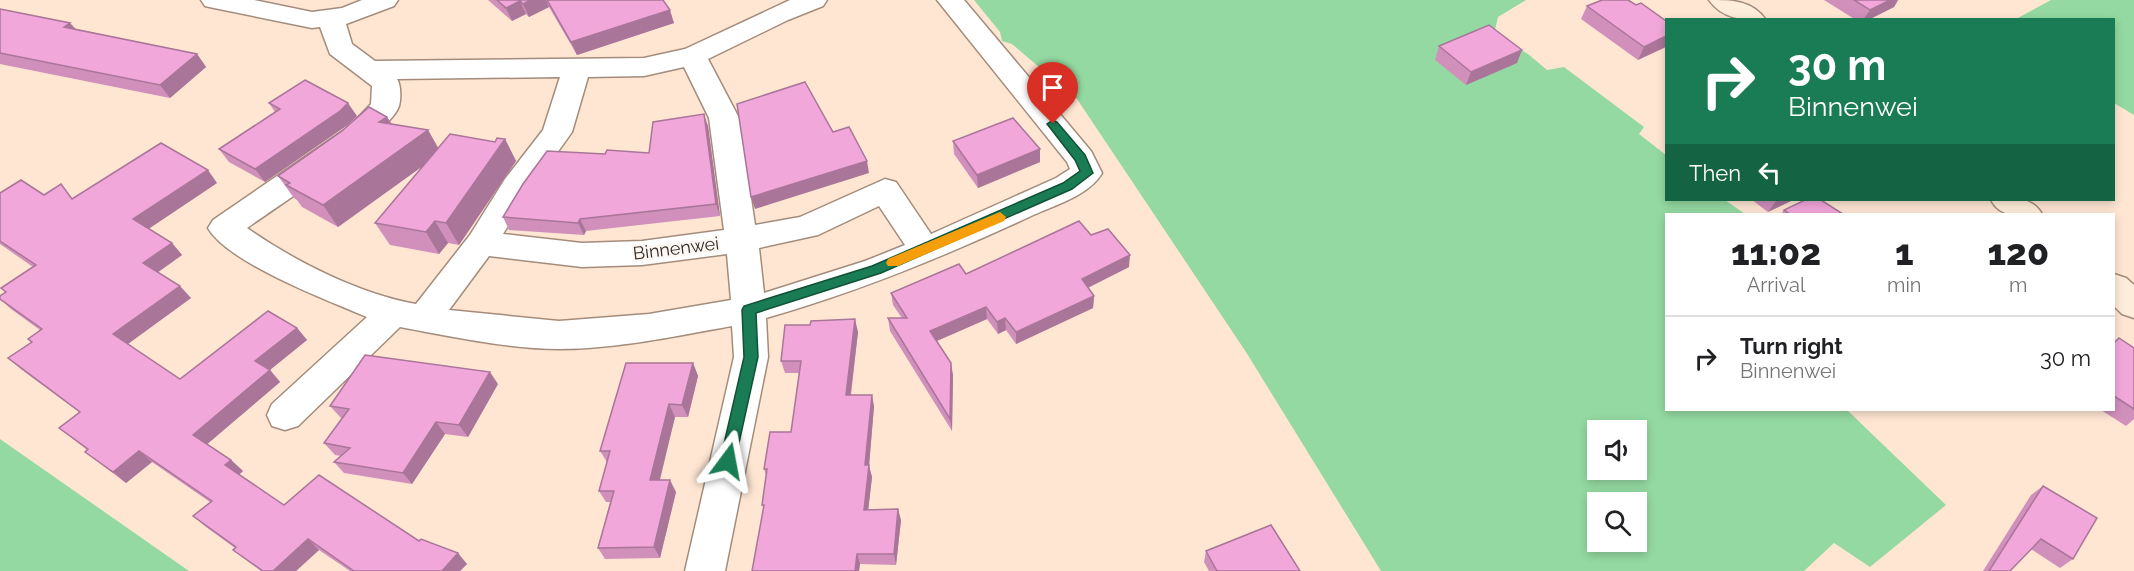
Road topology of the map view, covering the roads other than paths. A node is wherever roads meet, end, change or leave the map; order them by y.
1 (214, 0) edge
2 (385, 0) edge
3 (814, 0) edge
4 (950, 0) edge
5 (1722, 0) edge
6 (1750, 18) edge
7 (321, 19) junction
8 (699, 66) junction
9 (368, 70) junction
10 (573, 81) junction
11 (2007, 201) edge
12 (2025, 213) edge
13 (741, 240) junction
14 (481, 243) junction
15 (924, 249) junction
16 (2115, 288) edge
17 (2134, 304) edge
18 (749, 310) junction
19 (408, 316) junction
20 (285, 415) dead end
21 (705, 571) edge

1 - 7 street
2 - 7 street
3 - 8 street
4 - 15 street
5 - 6 street
7 - 9 street
8 - 10 street
8 - 13 street
9 - 10 street
9 - 19 street
10 - 14 street
11 - 12 street
13 - 14 street, Binnenwei
13 - 15 street, Binnenwei
13 - 18 street
14 - 19 street
15 - 18 street
16 - 17 street
18 - 19 street
18 - 21 street
19 - 20 street

